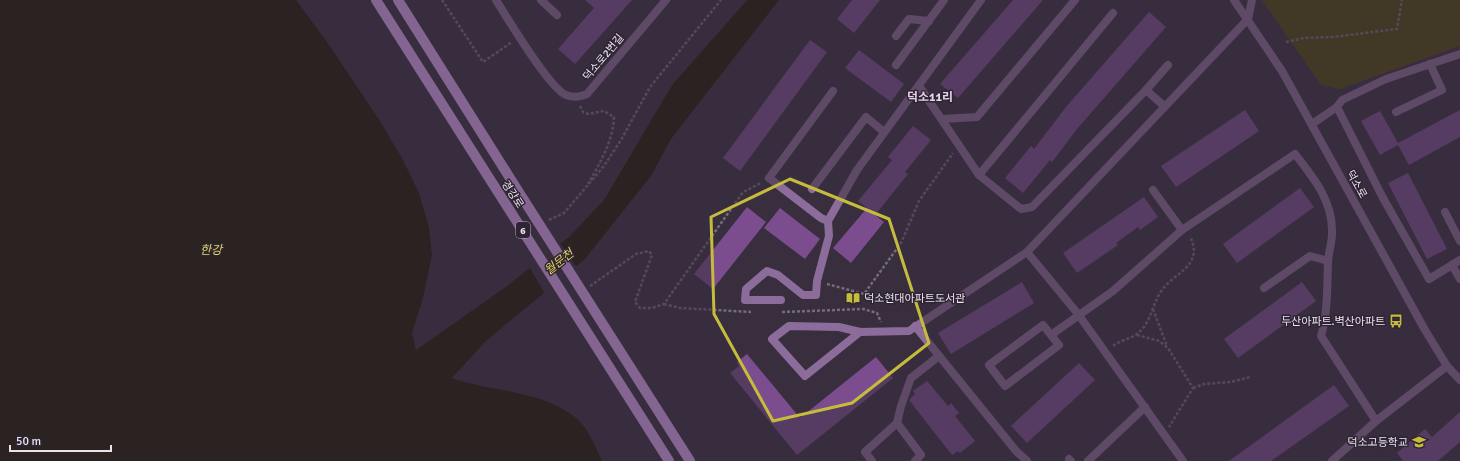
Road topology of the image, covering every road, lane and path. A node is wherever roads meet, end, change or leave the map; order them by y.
1 (376, 0) edge
2 (398, 0) edge
3 (442, 0) edge
4 (496, 0) edge
5 (541, 0) edge
6 (666, 0) edge
7 (721, 0) edge
8 (944, 0) edge
9 (981, 0) edge
10 (1075, 0) edge
11 (1234, 0) edge
12 (1252, 0) edge
13 (1402, 0) edge
14 (1113, 13) dead end
15 (557, 15) dead end
16 (1248, 19) junction
17 (929, 20) junction
18 (896, 36) dead end
19 (519, 37) junction
20 (1286, 42) dead end
21 (1460, 54) edge
22 (1430, 64) junction
23 (896, 65) dead end
24 (1168, 65) dead end
25 (919, 86) junction
26 (1146, 90) junction
27 (833, 91) dead end
28 (577, 98) junction
29 (1164, 106) junction
30 (1337, 107) junction
31 (1396, 112) dead end
32 (942, 119) junction
33 (1312, 124) junction
34 (884, 132) junction
35 (959, 145) junction
36 (979, 175) junction
37 (769, 178) junction
38 (812, 189) dead end
39 (585, 190) junction
40 (1152, 190) dead end
41 (1445, 212) dead end
42 (828, 221) junction
43 (544, 223) dead end
44 (1184, 229) junction
45 (1460, 241) edge
46 (1027, 252) junction
47 (1460, 260) edge
48 (1328, 261) junction
49 (1452, 265) junction
50 (1460, 279) edge
51 (817, 281) junction
52 (1264, 288) dead end
53 (585, 289) dead end
54 (781, 300) dead end
55 (1152, 309) junction
56 (1078, 314) junction
57 (915, 326) junction
58 (860, 332) junction
59 (1051, 335) junction
60 (1136, 335) junction
61 (1168, 348) junction
62 (1106, 352) junction
63 (939, 356) junction
64 (1447, 366) junction
65 (1250, 377) dead end
66 (1460, 380) edge
67 (1193, 388) junction
68 (1145, 407) junction
69 (1376, 421) junction
70 (897, 423) junction
71 (1164, 436) junction
72 (669, 461) edge
73 (690, 461) edge
74 (872, 461) edge
75 (915, 461) edge
76 (1027, 461) edge
77 (1088, 461) edge
78 (1183, 461) edge
79 (1332, 461) edge

1 - 72 main road, 경강로 / 6, bridge
2 - 73 main road, 경강로 / 6, bridge
3 - 19 path
4 - 19 street
5 - 15 street
6 - 28 street, 덕소로2번길
7 - 39 path
8 - 17 street
9 - 25 street
10 - 32 street
11 - 16 street, 덕소로
12 - 16 street
13 - 20 path
14 - 36 street
16 - 29 street
16 - 33 street, 덕소로
17 - 18 street
17 - 23 street
19 - 28 street
21 - 22 street
22 - 30 street
22 - 31 street
24 - 26 street
25 - 32 street
25 - 34 street
26 - 29 street
26 - 36 street
27 - 37 street
28 - 39 path
29 - 46 street
30 - 33 street
30 - 49 street
32 - 35 street
33 - 64 street, 덕소로
34 - 38 street
34 - 42 street
35 - 36 street
35 - 51 path
37 - 42 street
37 - 53 path
39 - 43 path
40 - 44 street
41 - 45 street
42 - 51 street
44 - 48 street
44 - 55 path
44 - 56 street
46 - 56 street
46 - 57 street
47 - 49 street
48 - 52 street
48 - 69 street
49 - 50 street
51 - 54 street
55 - 60 path
55 - 61 path
56 - 59 street
56 - 62 street
57 - 58 street
57 - 63 street
58 - 58 street
59 - 59 street
60 - 61 path
60 - 62 path
61 - 67 path
62 - 68 street
63 - 70 street
63 - 76 street
64 - 66 street, 덕소로
64 - 69 street
65 - 67 path
67 - 71 path
68 - 71 street
68 - 77 street
69 - 79 street
70 - 74 street
70 - 75 street
71 - 78 street

